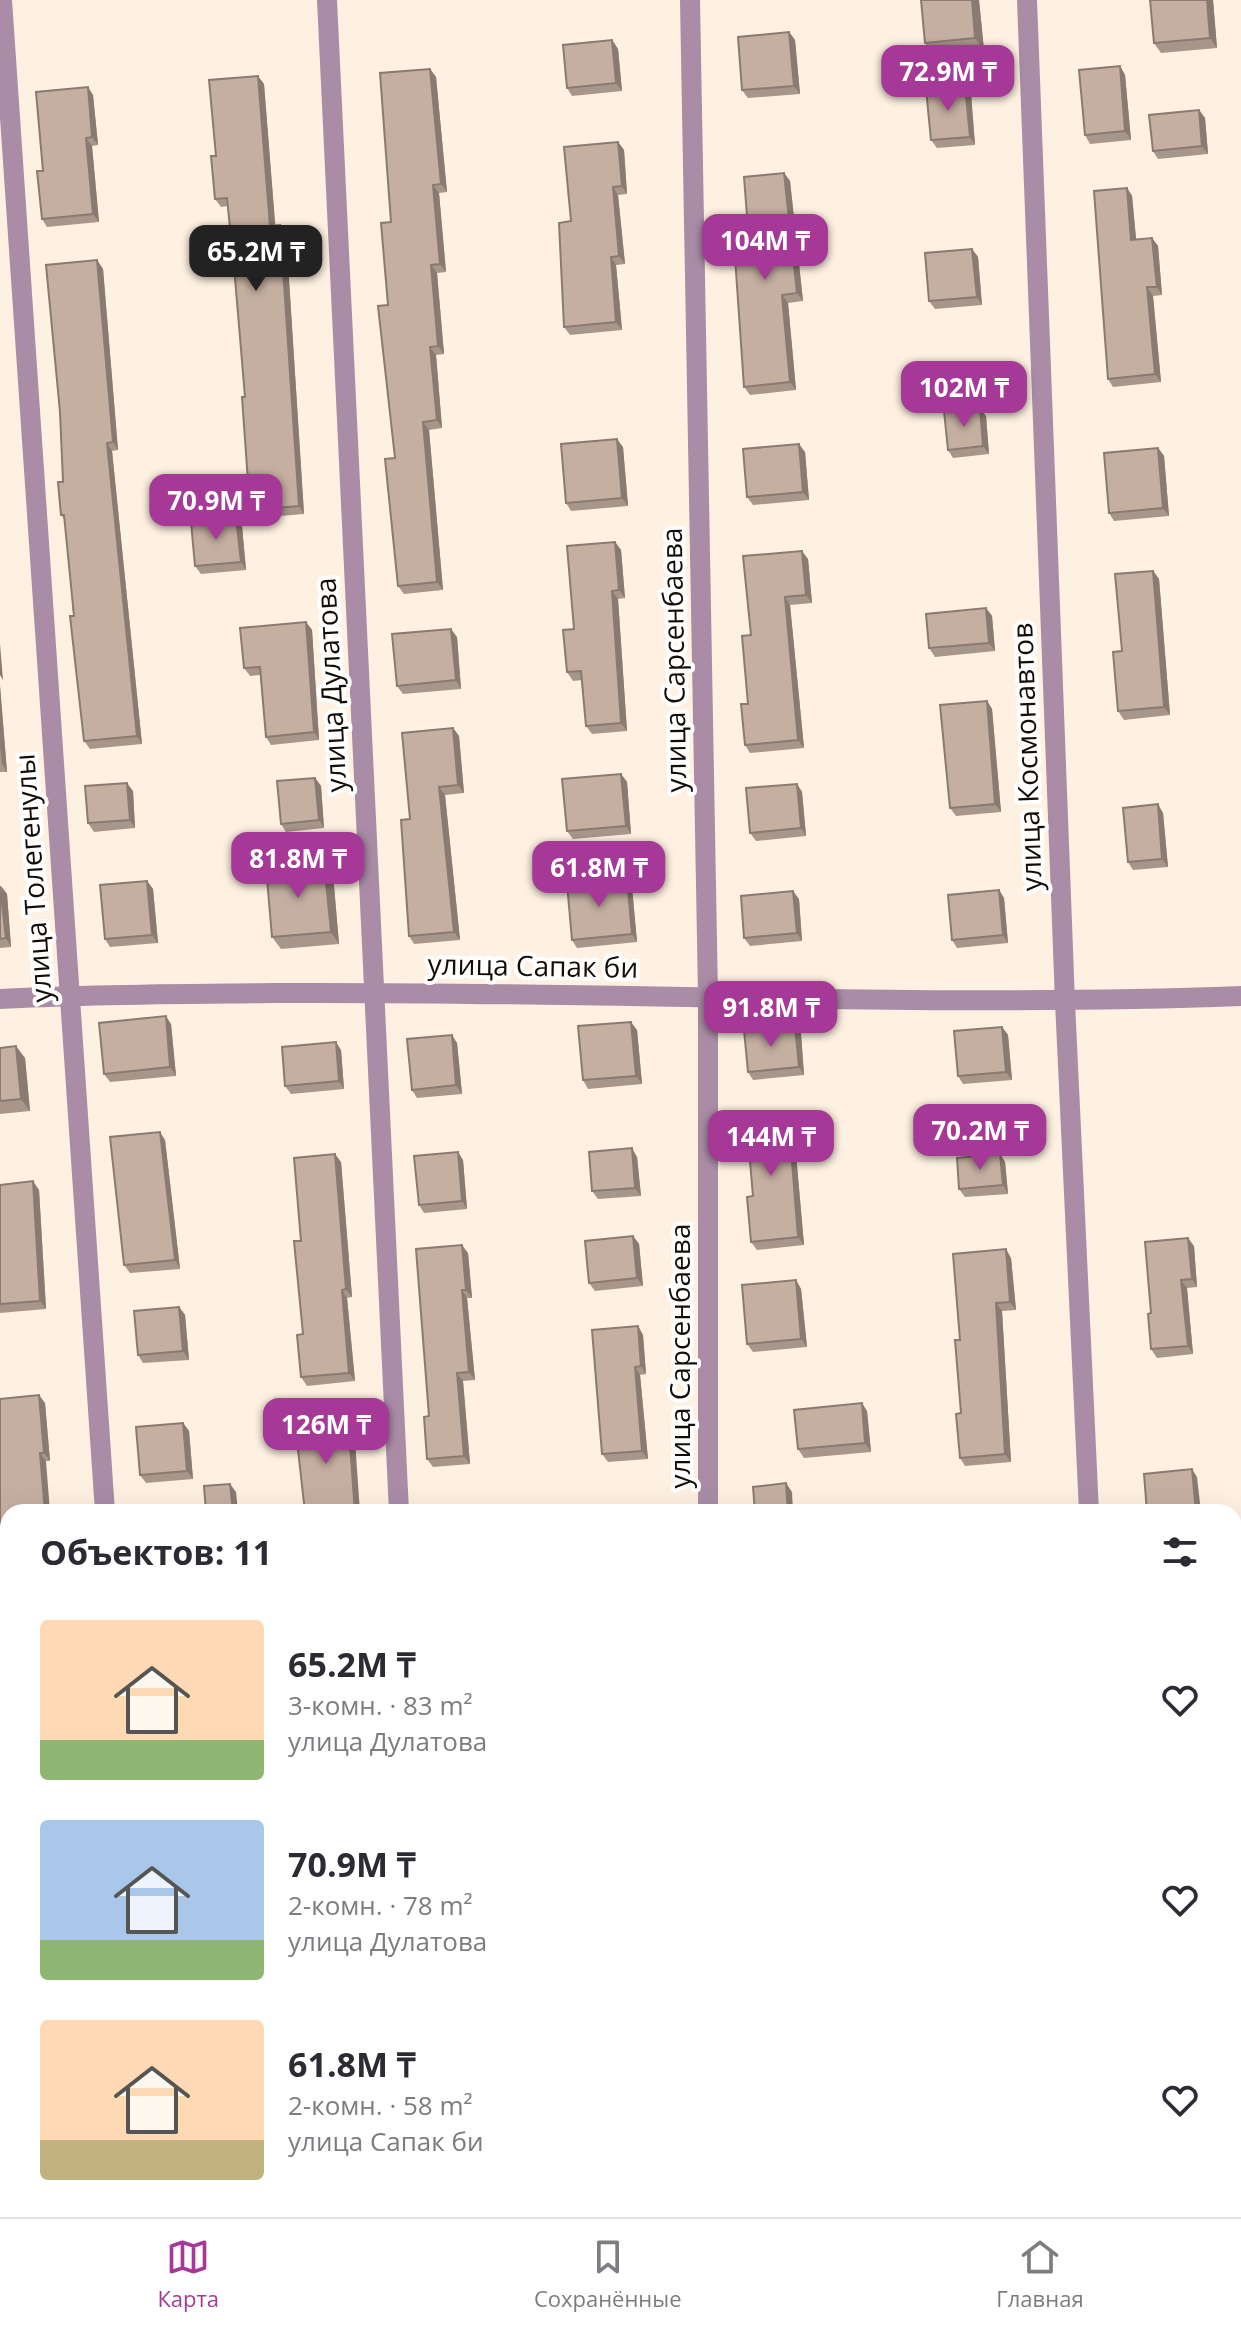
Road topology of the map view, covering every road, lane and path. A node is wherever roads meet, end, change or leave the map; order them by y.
1 (2, 0) edge
2 (327, 0) edge
3 (690, 0) edge
4 (1027, 0) edge
5 (373, 992) junction
6 (69, 995) junction
7 (708, 996) junction
8 (1241, 996) edge
9 (0, 999) edge
10 (1065, 1002) junction
11 (104, 1504) edge
12 (399, 1504) edge
13 (708, 1504) edge
14 (1089, 1504) edge

1 - 6 street, улица Толегенулы
2 - 5 street, улица Дулатова
3 - 7 street, улица Сарсенбаева
4 - 10 street, улица Космонавтов
5 - 6 street, улица Сапак би
5 - 7 street, улица Сапак би
5 - 12 street, улица Дулатова
6 - 9 street, улица Сапак би
6 - 11 street, улица Толегенулы
7 - 10 street, улица Сапак би
7 - 13 street, улица Сарсенбаева
8 - 10 street, улица Сапак би
10 - 14 street, улица Космонавтов

